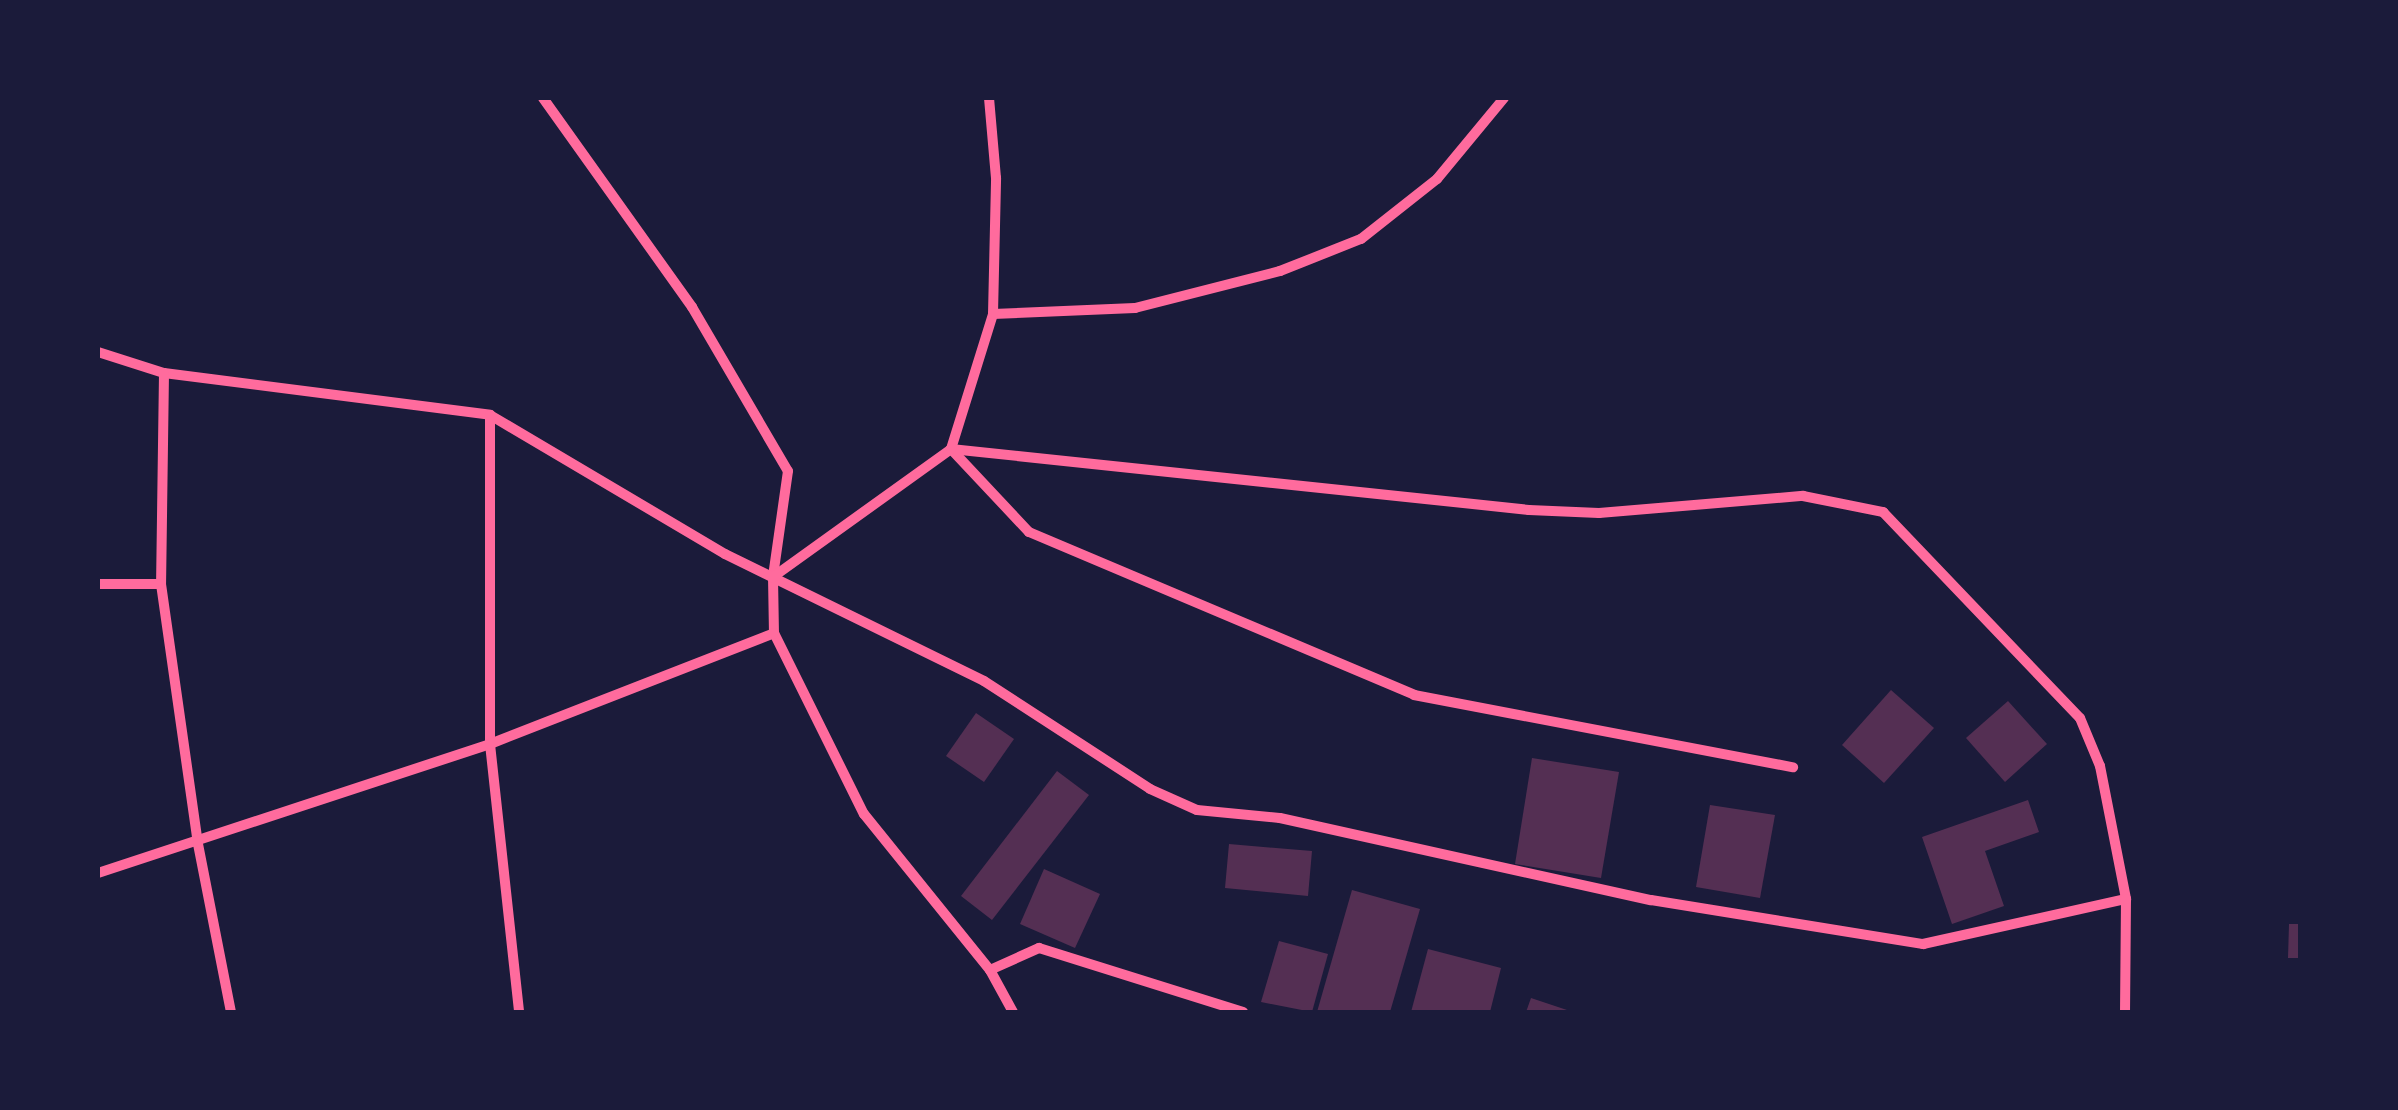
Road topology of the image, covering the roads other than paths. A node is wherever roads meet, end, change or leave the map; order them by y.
1 (543, 98) edge
2 (989, 98) edge
3 (1504, 98) edge
4 (993, 314) junction
5 (98, 352) edge
6 (164, 373) junction
7 (490, 415) junction
8 (951, 450) junction
9 (773, 577) junction
10 (98, 584) edge
11 (162, 584) junction
12 (774, 633) junction
13 (490, 744) junction
14 (1793, 767) dead end
15 (198, 844) junction
16 (98, 873) edge
17 (2126, 898) junction
18 (990, 970) junction
19 (230, 1012) edge
20 (519, 1012) edge
21 (1014, 1012) edge
22 (1243, 1012) edge
23 (2126, 1012) edge

1 - 9 street
2 - 4 street
3 - 4 street
4 - 8 street
5 - 6 street
6 - 7 street
6 - 11 street
7 - 9 street
7 - 13 street
8 - 9 street
8 - 14 street
8 - 17 street
9 - 12 street
9 - 17 street
10 - 11 street
11 - 15 street
12 - 13 street
12 - 18 street
13 - 15 street
13 - 20 street
15 - 16 street
15 - 19 street
17 - 23 street
18 - 21 street
18 - 22 street

